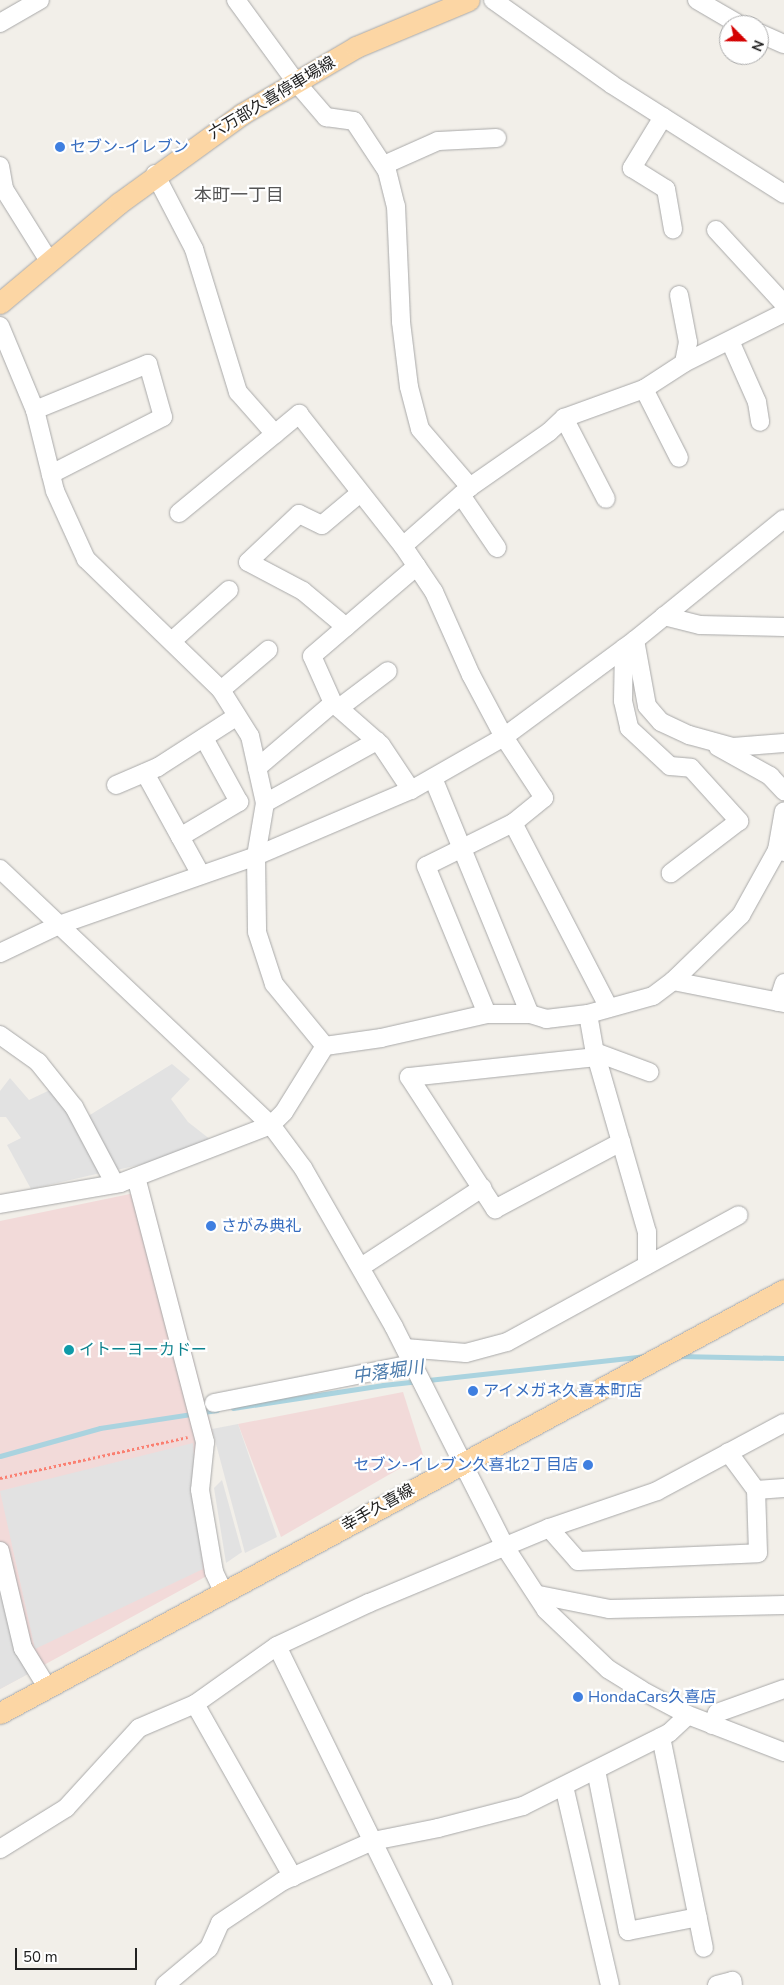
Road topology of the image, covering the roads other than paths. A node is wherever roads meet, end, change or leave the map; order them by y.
1 (40, 0) edge
2 (236, 0) edge
3 (493, 0) edge
4 (697, 0) edge
5 (462, 1) edge
6 (723, 15) edge
7 (0, 23) edge
8 (769, 37) edge
9 (784, 44) edge
10 (295, 81) junction
11 (663, 117) junction
12 (497, 138) dead end
13 (384, 165) junction
14 (0, 166) edge
15 (155, 174) junction
16 (784, 194) edge
17 (673, 229) dead end
18 (716, 230) dead end
19 (49, 261) junction
20 (679, 295) dead end
21 (0, 303) edge
22 (784, 304) edge
23 (784, 313) edge
24 (0, 326) edge
25 (730, 341) junction
26 (684, 363) junction
27 (644, 390) junction
28 (35, 410) junction
29 (564, 418) junction
30 (760, 422) dead end
31 (275, 434) junction
32 (679, 458) dead end
33 (51, 474) junction
34 (466, 491) junction
35 (360, 493) junction
36 (606, 499) dead end
37 (179, 513) dead end
38 (784, 518) edge
39 (403, 546) junction
40 (497, 548) dead end
41 (417, 566) junction
42 (229, 590) dead end
43 (664, 616) junction
44 (346, 627) junction
45 (784, 627) edge
46 (173, 640) junction
47 (629, 644) junction
48 (268, 650) dead end
49 (388, 671) dead end
50 (221, 690) junction
51 (336, 705) junction
52 (238, 716) junction
53 (504, 737) junction
54 (204, 738) junction
55 (702, 738) junction
56 (376, 741) junction
57 (784, 743) edge
58 (257, 768) junction
59 (145, 772) junction
60 (433, 778) junction
61 (116, 785) dead end
62 (411, 790) junction
63 (784, 791) edge
64 (265, 803) junction
65 (784, 812) edge
66 (514, 823) junction
67 (180, 837) junction
68 (463, 846) junction
69 (781, 851) edge
70 (256, 856) junction
71 (0, 869) edge
72 (671, 873) dead end
73 (201, 875) junction
74 (58, 925) junction
75 (0, 953) edge
76 (673, 981) junction
77 (784, 983) edge
78 (781, 1003) edge
79 (608, 1008) junction
80 (487, 1014) junction
81 (530, 1014) junction
82 (588, 1014) junction
83 (0, 1035) edge
84 (325, 1046) junction
85 (596, 1054) junction
86 (649, 1072) dead end
87 (271, 1125) junction
88 (621, 1142) junction
89 (136, 1177) junction
90 (116, 1184) junction
91 (482, 1188) junction
92 (0, 1204) edge
93 (739, 1215) dead end
94 (647, 1265) junction
95 (361, 1267) junction
96 (784, 1290) edge
97 (405, 1348) junction
98 (413, 1364) junction
99 (214, 1403) dead end
100 (784, 1423) edge
101 (728, 1452) junction
102 (462, 1462) junction
103 (784, 1488) edge
104 (756, 1490) junction
105 (549, 1528) junction
106 (505, 1547) junction
107 (0, 1551) edge
108 (224, 1592) junction
109 (539, 1595) junction
110 (784, 1605) edge
111 (277, 1646) junction
112 (47, 1687) junction
113 (784, 1689) edge
114 (196, 1704) junction
115 (0, 1713) edge
116 (688, 1715) junction
117 (712, 1725) junction
118 (661, 1737) junction
119 (784, 1752) edge
120 (596, 1770) junction
121 (564, 1786) junction
122 (373, 1841) junction
123 (0, 1849) edge
124 (293, 1877) junction
125 (698, 1918) junction
126 (704, 1948) dead end
127 (165, 1985) edge
128 (443, 1985) edge
129 (610, 1985) edge
130 (717, 1985) edge
131 (733, 1985) edge

1 - 7 street
2 - 10 street
3 - 11 street
4 - 6 street
5 - 10 main road, 六万部久喜停車場線
8 - 9 street
10 - 13 street
10 - 15 main road, 六万部久喜停車場線
11 - 16 street
11 - 17 street
12 - 13 street
13 - 34 street
14 - 19 street
15 - 19 main road, 六万部久喜停車場線
15 - 31 street
18 - 22 street
19 - 21 main road, 六万部久喜停車場線
20 - 26 street
23 - 25 street
24 - 28 street
25 - 26 street
25 - 30 street
26 - 27 street
27 - 29 street
27 - 32 street
28 - 33 street
28 - 33 street
29 - 34 street
29 - 36 street
31 - 35 street
31 - 37 street
33 - 46 street
34 - 39 street
34 - 40 street
35 - 39 street
35 - 44 street
38 - 43 street
39 - 41 street
41 - 44 street
41 - 53 street
42 - 46 street
43 - 45 street
43 - 47 street
44 - 51 street
46 - 50 street
47 - 53 street
47 - 55 street
47 - 72 street
48 - 50 street
49 - 51 street
50 - 52 street
51 - 56 street
51 - 58 street
52 - 54 street
52 - 58 street
53 - 60 street
53 - 66 street
54 - 59 street
54 - 67 street
55 - 57 street
55 - 63 street
56 - 62 street
56 - 64 street
58 - 64 street
59 - 61 street
59 - 67 street
60 - 62 street
60 - 68 street
62 - 70 street
64 - 70 street
65 - 69 street
66 - 68 street
66 - 79 street
67 - 73 street
68 - 80 street
68 - 81 street
69 - 76 street
70 - 73 street
70 - 84 street
71 - 74 street
73 - 74 street
74 - 75 street
74 - 87 street
76 - 78 street
76 - 79 street
77 - 78 street
79 - 82 street
80 - 81 street
80 - 84 street
81 - 82 street
82 - 85 street
83 - 90 street
84 - 87 street
85 - 86 street
85 - 88 street
85 - 91 street
87 - 89 street
87 - 95 street
88 - 91 street
88 - 94 street
89 - 90 street
89 - 108 street
90 - 92 street
91 - 95 street
93 - 94 street
94 - 97 street
95 - 97 street
96 - 102 main road, 幸手久喜線
97 - 98 street
98 - 99 street
98 - 102 street
100 - 101 street
101 - 104 street
101 - 105 street
102 - 106 street
102 - 108 main road, 幸手久喜線
103 - 104 street
104 - 105 street
105 - 106 street
106 - 109 street
106 - 111 street
107 - 112 street
108 - 112 main road, 幸手久喜線
109 - 110 street
109 - 116 street
111 - 114 street
111 - 122 street
112 - 115 main road, 幸手久喜線
113 - 117 street
114 - 123 street
114 - 124 street
116 - 117 street
116 - 118 street
117 - 119 street
118 - 120 street
118 - 125 street
120 - 121 street
120 - 125 street
121 - 122 street
121 - 129 street
122 - 124 street
122 - 128 street
124 - 127 street
125 - 126 street
130 - 131 street

